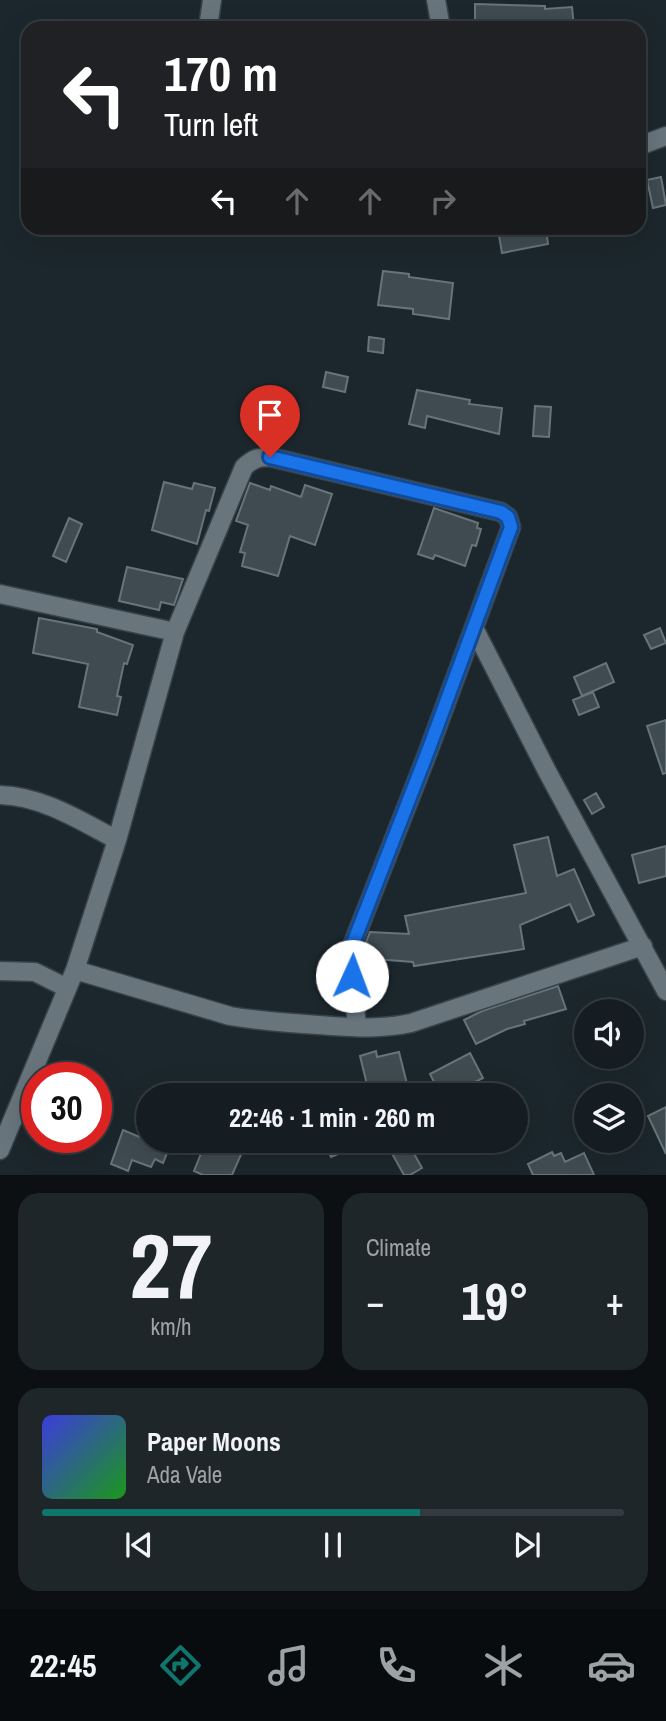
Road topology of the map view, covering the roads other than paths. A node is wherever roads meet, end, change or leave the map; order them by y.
1 (212, 0) edge
2 (436, 0) edge
3 (209, 21) edge
4 (440, 21) edge
5 (666, 136) edge
6 (646, 143) edge
7 (0, 594) edge
8 (474, 628) junction
9 (175, 632) junction
10 (0, 795) edge
11 (117, 840) junction
12 (643, 946) junction
13 (75, 970) junction
14 (0, 971) edge
15 (68, 988) junction
16 (666, 991) edge
17 (357, 1027) junction
18 (0, 1150) edge

1 - 3 street
2 - 4 street
5 - 6 street
7 - 9 street
8 - 9 street
8 - 12 street
8 - 17 street
9 - 11 street
10 - 11 street
11 - 13 street
12 - 16 street
12 - 17 street
13 - 15 street
13 - 17 street
14 - 15 street
15 - 18 street

